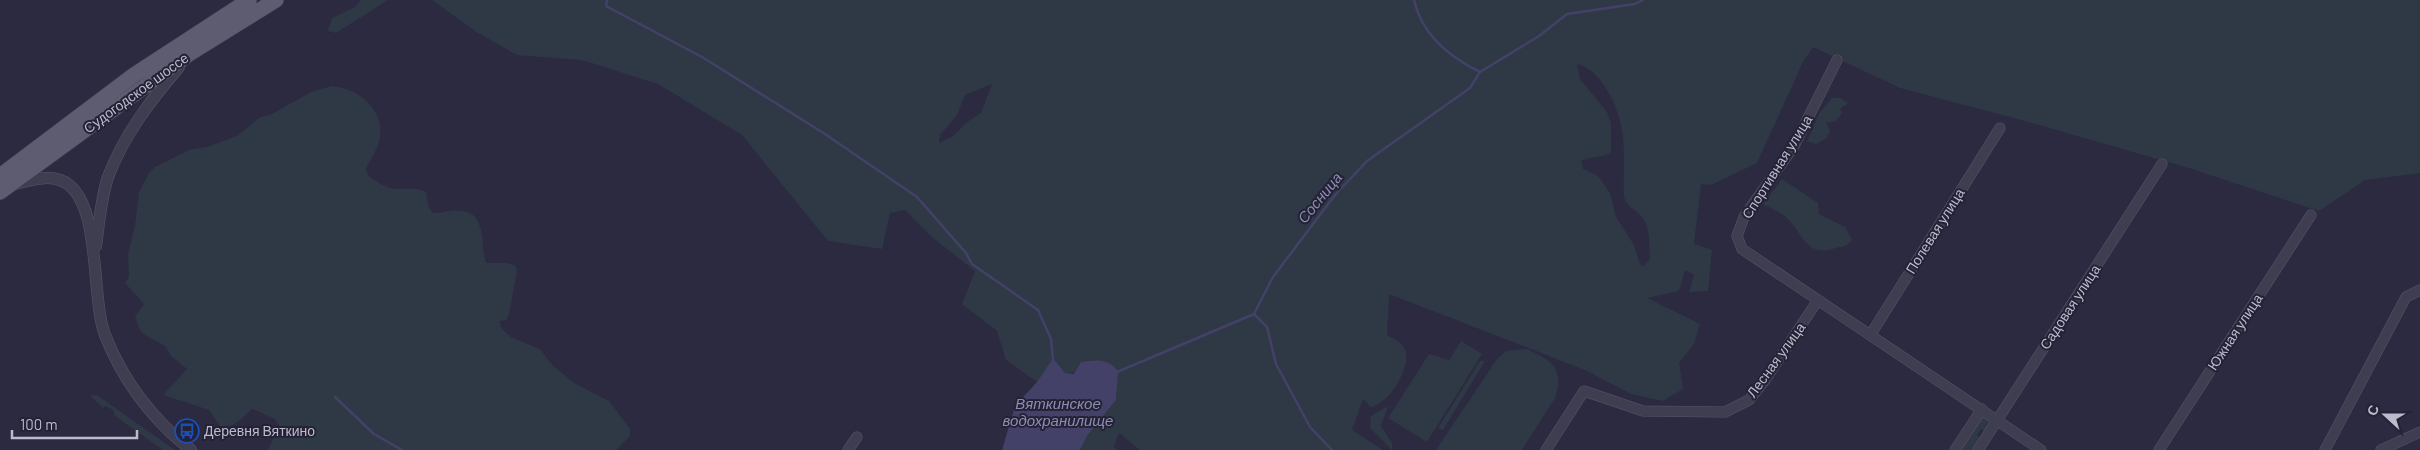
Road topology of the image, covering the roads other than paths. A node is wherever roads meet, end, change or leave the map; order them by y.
1 (249, 0) edge
2 (276, 0) edge
3 (189, 54) junction
4 (1837, 60) dead end
5 (2000, 128) dead end
6 (2162, 164) dead end
7 (3, 185) edge
8 (2311, 215) dead end
9 (93, 265) junction
10 (2420, 290) edge
11 (1818, 300) junction
12 (1871, 334) junction
13 (1982, 409) junction
14 (1997, 420) junction
15 (2420, 432) edge
16 (857, 437) dead end
17 (191, 450) edge
18 (848, 450) edge
19 (1546, 450) edge
20 (1955, 450) edge
21 (1978, 450) edge
22 (2041, 450) edge
23 (2159, 450) edge
24 (2325, 450) edge
25 (2381, 450) edge

1 - 7 main road, Судогодское шоссе
2 - 3 main road, Судогодское шоссе
3 - 7 main road, Судогодское шоссе
3 - 9 street
4 - 11 street, Спортивная улица
5 - 12 street, Полевая улица
6 - 14 street, Садовая улица
7 - 9 street
8 - 23 street, Южная улица
9 - 17 street
10 - 24 street
11 - 12 street
11 - 19 street, Лесная улица
12 - 13 street
13 - 14 street
13 - 20 street
14 - 21 street, Садовая улица
14 - 22 street
15 - 25 street
16 - 18 street

